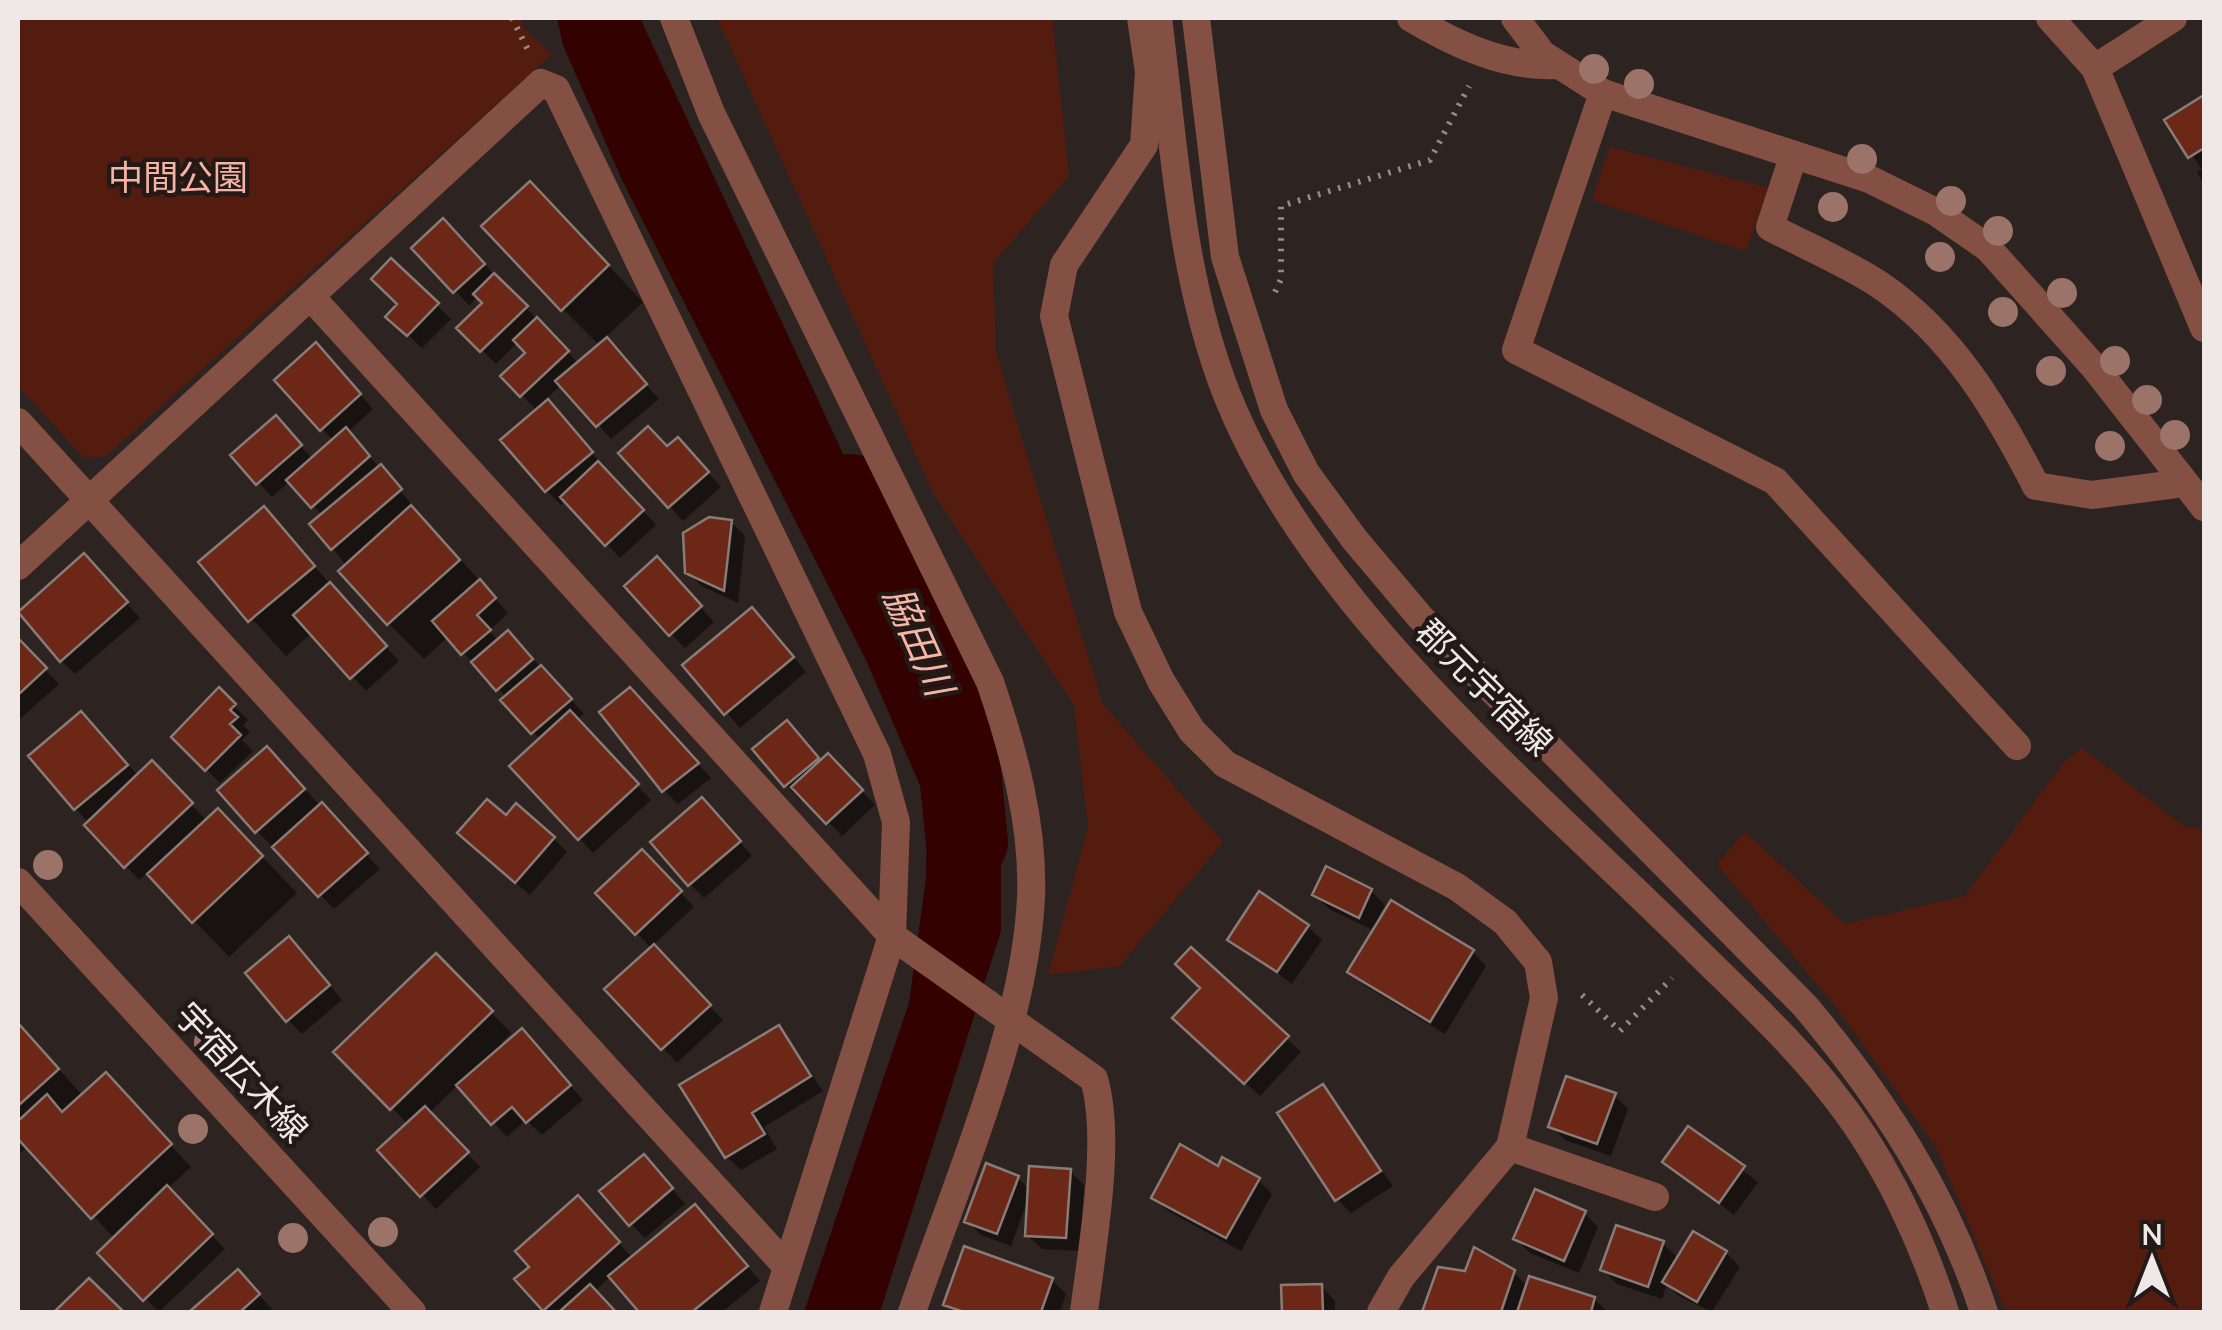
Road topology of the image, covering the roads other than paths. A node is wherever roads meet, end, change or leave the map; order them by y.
1 (674, 18) edge
2 (1140, 18) edge
3 (1158, 18) edge
4 (1196, 18) edge
5 (1410, 18) edge
6 (1515, 18) edge
7 (2050, 18) edge
8 (2173, 18) edge
9 (1558, 65) junction
10 (2095, 68) junction
11 (1602, 93) junction
12 (1794, 157) junction
13 (311, 297) junction
14 (2204, 328) edge
15 (18, 422) edge
16 (2184, 484) junction
17 (89, 500) junction
18 (2204, 508) edge
19 (18, 566) edge
20 (2017, 746) dead end
21 (18, 882) edge
22 (897, 940) junction
23 (1001, 1011) junction
24 (1510, 1148) junction
25 (1655, 1197) dead end
26 (787, 1266) junction
27 (412, 1312) edge
28 (773, 1312) edge
29 (912, 1312) edge
30 (1084, 1312) edge
31 (1382, 1312) edge
32 (1945, 1312) edge
33 (1984, 1312) edge

1 - 23 street
2 - 24 street
3 - 32 street, 郡元宇宿線
4 - 33 street, 郡元宇宿線
5 - 9 street
6 - 9 street
7 - 10 street
8 - 10 street
9 - 11 street
10 - 14 street
11 - 12 street
11 - 20 street
12 - 16 street
12 - 16 street
13 - 17 street
13 - 22 street
13 - 22 street
15 - 17 street
16 - 18 street
17 - 19 street
17 - 26 street
21 - 27 street, 宇宿広木線
22 - 23 street
22 - 26 street
23 - 29 street
23 - 30 street
24 - 25 street
24 - 31 street
26 - 28 street

